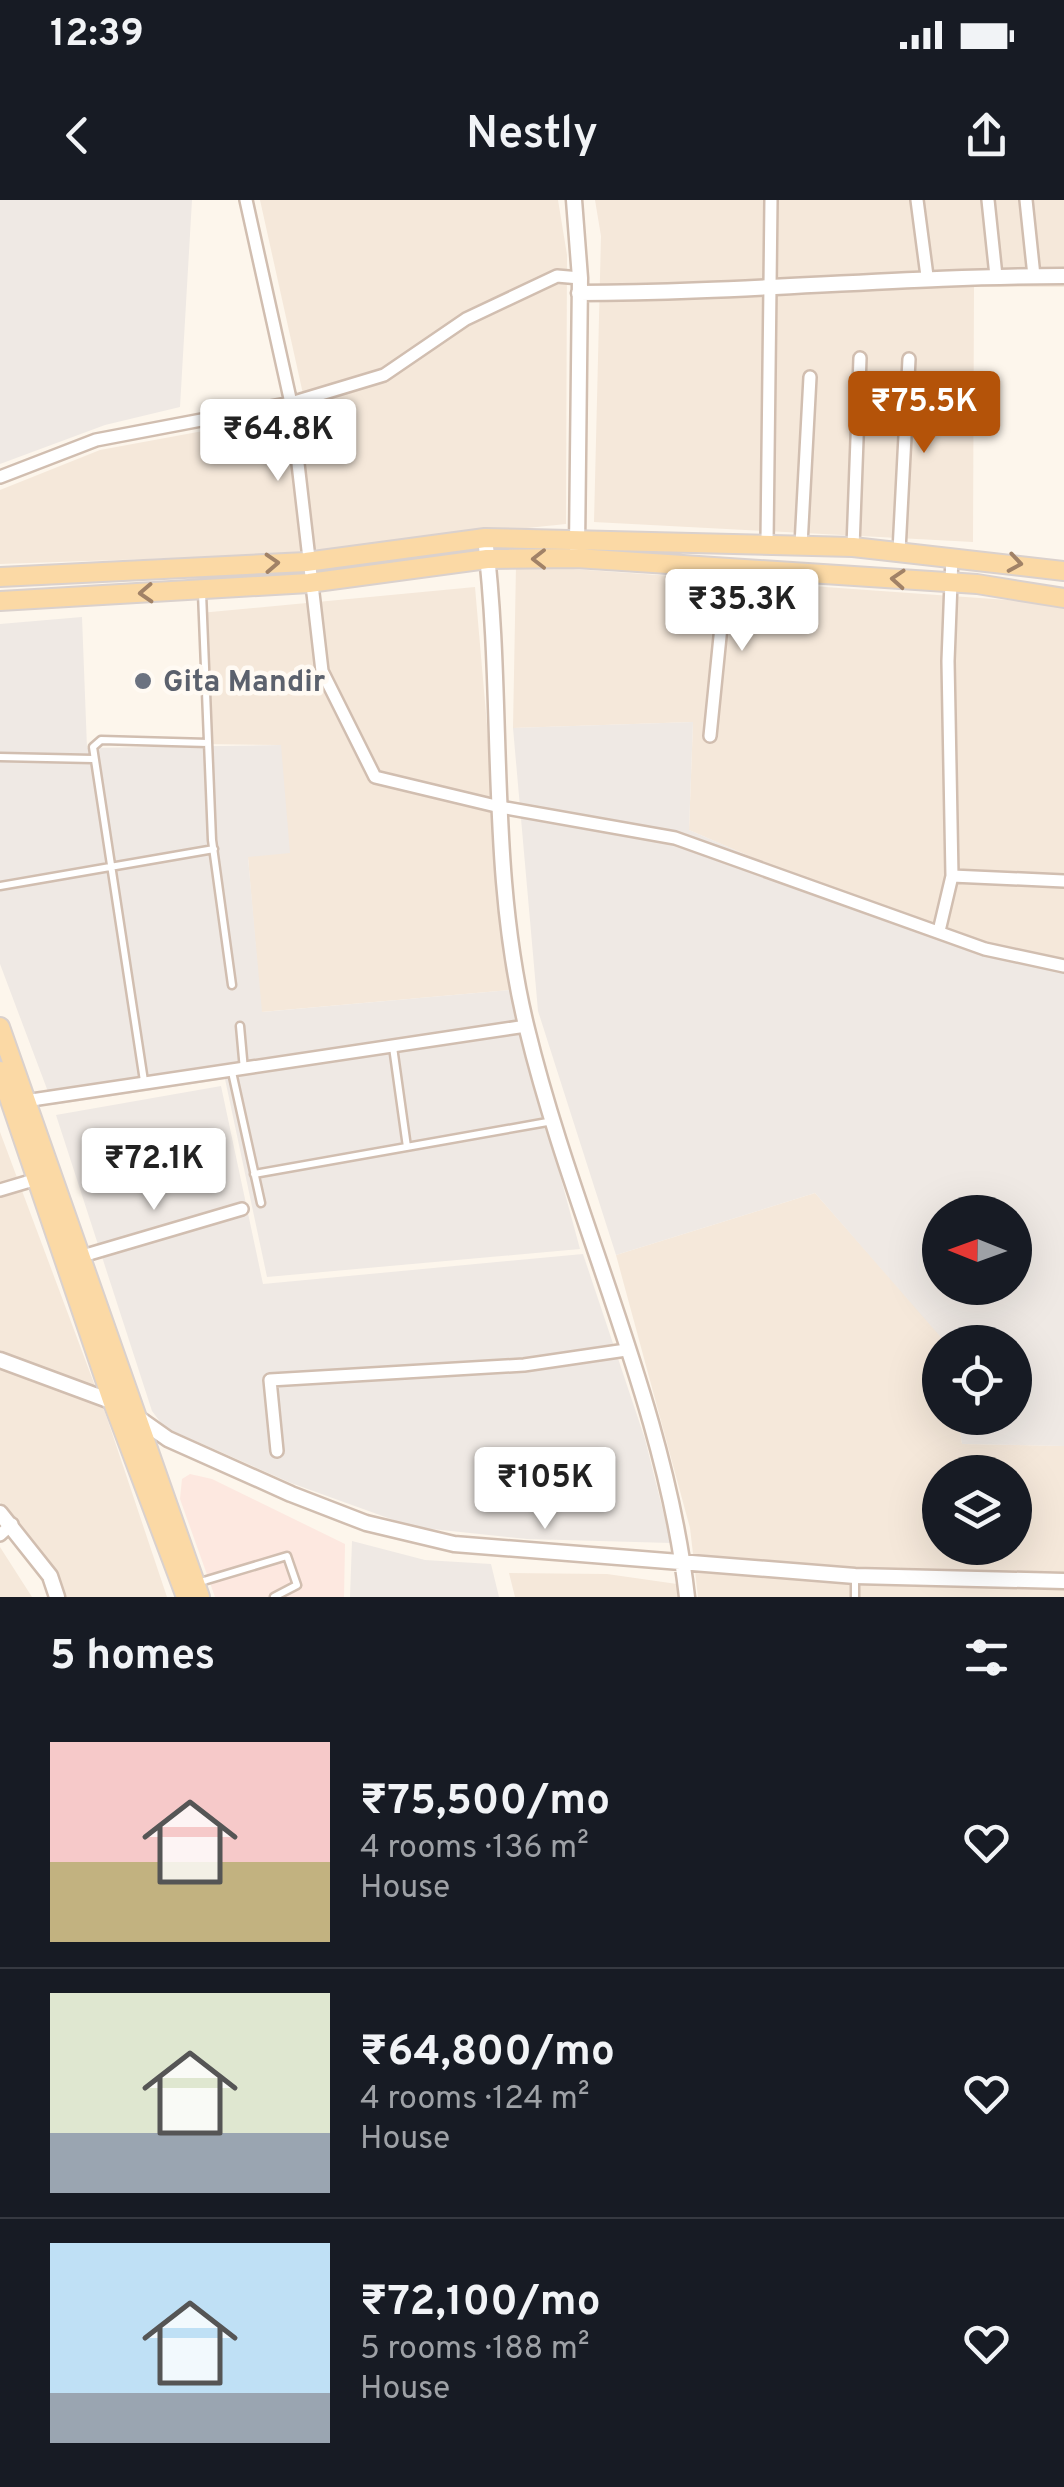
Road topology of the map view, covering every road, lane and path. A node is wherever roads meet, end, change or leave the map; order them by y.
1 (246, 200) edge
2 (574, 200) edge
3 (771, 200) edge
4 (917, 200) edge
5 (988, 200) edge
6 (1026, 200) edge
7 (927, 276) junction
8 (996, 276) junction
9 (1034, 276) junction
10 (1064, 276) edge
11 (579, 286) junction
12 (770, 291) junction
13 (860, 358) dead end
14 (908, 359) dead end
15 (810, 377) dead end
16 (291, 403) junction
17 (0, 477) edge
18 (484, 538) junction
19 (766, 542) junction
20 (801, 544) junction
21 (853, 547) junction
22 (577, 550) junction
23 (899, 551) junction
24 (952, 556) junction
25 (487, 559) junction
26 (306, 562) junction
27 (727, 567) junction
28 (1064, 571) edge
29 (0, 577) edge
30 (950, 583) junction
31 (309, 584) junction
32 (202, 590) junction
33 (1064, 598) edge
34 (0, 600) edge
35 (710, 736) dead end
36 (208, 744) junction
37 (0, 757) edge
38 (93, 759) junction
39 (500, 807) junction
40 (214, 849) junction
41 (108, 867) junction
42 (952, 876) junction
43 (1064, 881) edge
44 (0, 886) edge
45 (940, 931) junction
46 (1064, 966) edge
47 (232, 985) dead end
48 (240, 1026) dead end
49 (526, 1026) junction
50 (0, 1027) edge
51 (393, 1047) junction
52 (0, 1071) edge
53 (238, 1071) junction
54 (144, 1081) junction
55 (25, 1101) junction
56 (554, 1121) junction
57 (407, 1147) junction
58 (254, 1174) junction
59 (37, 1178) junction
60 (0, 1190) edge
61 (261, 1203) dead end
62 (242, 1209) dead end
63 (79, 1257) junction
64 (626, 1350) junction
65 (0, 1360) edge
66 (112, 1400) junction
67 (136, 1416) junction
68 (278, 1451) dead end
69 (0, 1513) edge
70 (6, 1530) edge
71 (683, 1560) junction
72 (1064, 1572) edge
73 (855, 1576) junction
74 (1030, 1578) junction
75 (1064, 1581) edge
76 (194, 1593) edge
77 (56, 1597) edge
78 (274, 1597) edge
79 (688, 1597) edge
80 (855, 1597) edge

1 - 16 street
2 - 11 street
3 - 12 street
4 - 7 street
5 - 8 street
6 - 9 street
7 - 8 street
7 - 12 street
8 - 9 street
9 - 10 street
11 - 12 street
11 - 16 street
11 - 22 street
12 - 19 street
13 - 21 street
14 - 23 street
15 - 20 street
16 - 17 street
16 - 26 street
18 - 22 main road
18 - 25 street
18 - 26 main road
19 - 20 main road
19 - 22 main road
20 - 21 main road
21 - 23 main road
22 -> 25 main road
22 - 27 main road
23 - 24 main road
24 -> 28 main road
24 - 30 street
25 - 31 main road
25 - 39 street
29 -> 26 main road
26 - 31 street
30 -> 27 main road
27 - 35 street
30 - 33 main road
30 - 42 street
31 - 32 main road
31 - 39 street
32 -> 34 main road
32 - 36 lane
36 - 38 lane
36 - 40 lane
37 - 38 lane
38 - 41 lane
39 - 45 street
39 - 49 street
40 - 41 lane
40 - 47 lane
41 - 44 lane
41 - 54 lane
42 - 43 street
42 - 45 street
45 - 46 street
48 - 53 lane
49 - 51 street
49 - 56 street
50 - 55 main road
51 - 53 street
51 - 57 lane
52 - 59 main road
53 - 54 street
53 - 58 lane
54 - 55 street
55 - 63 main road
56 - 57 lane
56 - 64 street
57 - 58 lane
58 - 61 lane
59 - 60 street
59 - 66 main road
62 - 63 street
63 - 67 main road
64 - 68 street
64 - 71 street
65 - 66 street
66 - 67 street
66 - 76 main road
67 - 71 street
67 - 76 main road
69 - 70 street
70 - 77 street
71 - 73 street
71 - 79 street
72 - 74 street
73 - 74 street
73 - 80 lane
74 - 75 street
76 - 78 lane

